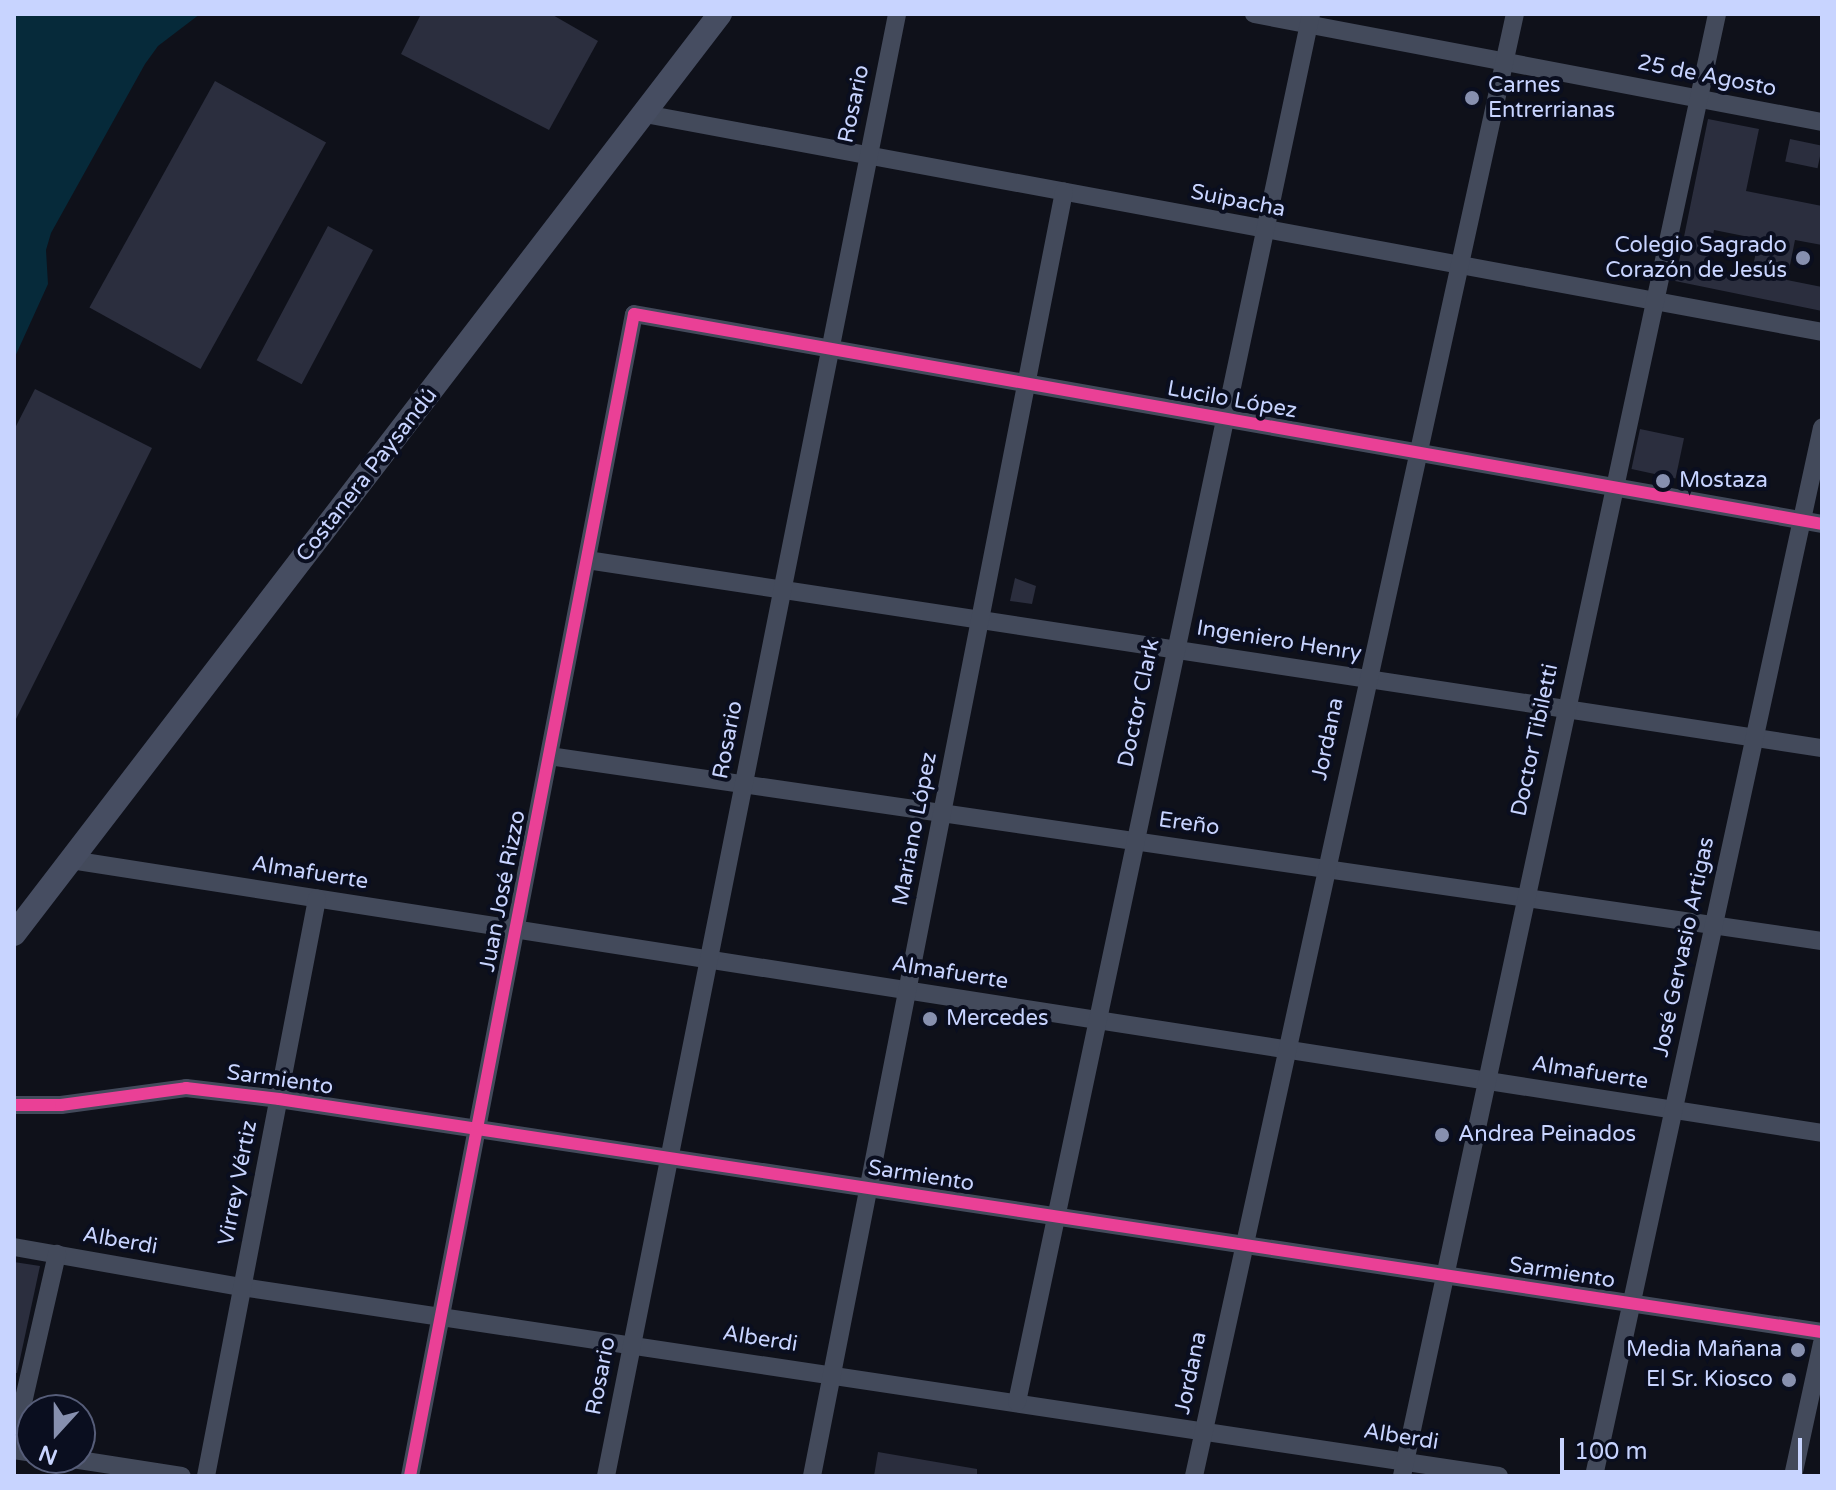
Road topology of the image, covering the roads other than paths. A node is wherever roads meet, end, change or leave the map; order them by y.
1 (720, 14) edge
2 (897, 14) edge
3 (1254, 14) edge
4 (1515, 14) edge
5 (1717, 14) edge
6 (1310, 19) edge
7 (1506, 62) junction
8 (1700, 99) junction
9 (645, 114) junction
10 (1822, 122) edge
11 (868, 155) junction
12 (1064, 191) junction
13 (1262, 230) junction
14 (1456, 265) junction
15 (1654, 299) junction
16 (634, 314) joint
17 (1822, 332) edge
18 (829, 349) junction
19 (1027, 384) junction
20 (1223, 418) junction
21 (1822, 428) edge
22 (1415, 452) junction
23 (1613, 487) junction
24 (1800, 520) junction
25 (1822, 524) edge
26 (587, 560) junction
27 (782, 589) junction
28 (980, 620) junction
29 (1175, 649) junction
30 (1366, 678) junction
31 (1566, 709) junction
32 (1754, 737) junction
33 (1822, 748) edge
34 (549, 756) junction
35 (744, 784) junction
36 (943, 813) junction
37 (1134, 841) junction
38 (71, 860) junction
39 (1325, 868) junction
40 (1526, 898) junction
41 (317, 899) junction
42 (1713, 925) junction
43 (515, 930) junction
44 (14, 934) edge
45 (1822, 941) edge
46 (709, 960) junction
47 (907, 991) junction
48 (1097, 1020) junction
49 (1285, 1050) junction
50 (1487, 1081) junction
51 (279, 1099) junction
52 (14, 1105) edge
53 (1673, 1110) junction
54 (477, 1130) junction
55 (1822, 1133) edge
56 (670, 1158) junction
57 (869, 1188) junction
58 (1055, 1216) junction
59 (1244, 1245) junction
60 (14, 1247) edge
61 (57, 1254) junction
62 (1445, 1275) junction
63 (242, 1287) junction
64 (1631, 1304) junction
65 (441, 1315) junction
66 (1822, 1332) edge
67 (1822, 1343) edge
68 (632, 1344) junction
69 (833, 1375) junction
70 (1017, 1402) junction
71 (1203, 1431) junction
72 (14, 1442) edge
73 (96, 1463) edge
74 (1403, 1469) edge
75 (182, 1476) edge
76 (206, 1476) edge
77 (410, 1476) edge
78 (606, 1476) edge
79 (812, 1476) edge
80 (1194, 1476) edge
81 (1499, 1476) edge
82 (1594, 1476) edge
83 (1793, 1476) edge

1 - 9 main road, Costanera Paysandú
2 - 11 street, Rosario
3 - 6 street, 25 de Agosto
4 - 7 street, Jordana
5 - 8 street, Doctor Tibiletti
6 - 7 street, 25 de Agosto
6 - 13 street, Doctor Clark
7 - 8 street, 25 de Agosto
7 - 14 street, Jordana
8 - 10 street, 25 de Agosto
8 - 15 street, Doctor Tibiletti
9 - 11 street, Suipacha
9 - 38 main road, Costanera Paysandú
11 - 12 street, Suipacha
11 - 18 street, Rosario
12 - 13 street, Suipacha
12 - 19 street, Mariano López
13 - 14 street, Suipacha
13 - 20 street, Doctor Clark
14 - 15 street, Suipacha
14 - 22 street, Jordana
15 - 17 street, Suipacha
15 - 23 street, Doctor Tibiletti
16 - 18 street, Lucilo López
16 - 26 street, Juan José Rizzo
18 - 19 street, Lucilo López
18 - 27 street, Rosario
19 - 20 street, Lucilo López
19 - 28 street, Mariano López
20 - 22 street, Lucilo López
20 - 29 street, Doctor Clark
21 - 24 street, José Gervasio Artigas
22 - 23 street, Lucilo López
22 - 30 street, Jordana
23 - 24 street, Lucilo López
23 - 31 street, Doctor Tibiletti
24 - 25 street, Lucilo López
24 - 32 street, José Gervasio Artigas
26 - 27 street, Ingeniero Henry
26 - 34 street, Juan José Rizzo
27 - 28 street, Ingeniero Henry
27 - 35 street, Rosario
28 - 29 street, Ingeniero Henry
28 - 36 street, Mariano López
29 - 30 street, Ingeniero Henry
29 - 37 street, Doctor Clark
30 - 31 street, Ingeniero Henry
30 - 39 street, Jordana
31 - 32 street, Ingeniero Henry
31 - 40 street, Doctor Tibiletti
32 - 33 street, Ingeniero Henry
32 - 42 street, José Gervasio Artigas
34 - 35 street, Ereño
34 - 43 street, Juan José Rizzo
35 - 36 street, Ereño
35 - 46 street, Rosario
36 - 37 street, Ereño
36 - 47 street, Mariano López
37 - 39 street, Ereño
37 - 48 street, Doctor Clark
38 - 41 street, Almafuerte
38 - 44 main road, Costanera Paysandú
39 - 40 street, Ereño
39 - 49 street, Jordana
40 - 42 street, Ereño
40 - 50 street, Doctor Tibiletti
41 - 43 street, Almafuerte
41 - 51 street, Virrey Vértiz
42 - 45 street, Ereño
42 - 53 street, José Gervasio Artigas
43 - 46 street, Almafuerte
43 - 54 street, Juan José Rizzo
46 - 47 street, Almafuerte
46 - 56 street, Rosario
47 - 48 street, Almafuerte
47 - 57 street, Mariano López
48 - 49 street, Almafuerte
48 - 58 street, Doctor Clark
49 - 50 street, Almafuerte
49 - 59 street, Jordana
50 - 53 street, Almafuerte
50 - 62 street, Doctor Tibiletti
51 - 52 street, Sarmiento
51 - 54 street, Sarmiento
51 - 63 street, Virrey Vértiz
53 - 55 street, Almafuerte
53 - 64 street, José Gervasio Artigas
54 - 56 street, Sarmiento
54 - 65 street, Juan José Rizzo
56 - 57 street, Sarmiento
56 - 68 street, Rosario
57 - 58 street, Sarmiento
57 - 69 street, Mariano López
58 - 59 street, Sarmiento
58 - 70 street, Doctor Clark
59 - 62 street, Sarmiento
59 - 71 street, Jordana
60 - 61 street, Alberdi
61 - 63 street, Alberdi
61 - 72 street
62 - 64 street, Sarmiento
62 - 74 street, Doctor Tibiletti
63 - 65 street, Alberdi
63 - 76 street, Virrey Vértiz
64 - 66 street, Sarmiento
64 - 82 street, José Gervasio Artigas
65 - 68 street, Alberdi
65 - 77 street, Juan José Rizzo
67 - 83 street
68 - 69 street, Alberdi
68 - 78 street, Rosario
69 - 70 street, Alberdi
69 - 79 street, Mariano López
70 - 71 street, Alberdi
71 - 74 street, Alberdi
71 - 80 street, Jordana
73 - 75 street
74 - 81 street, Alberdi

